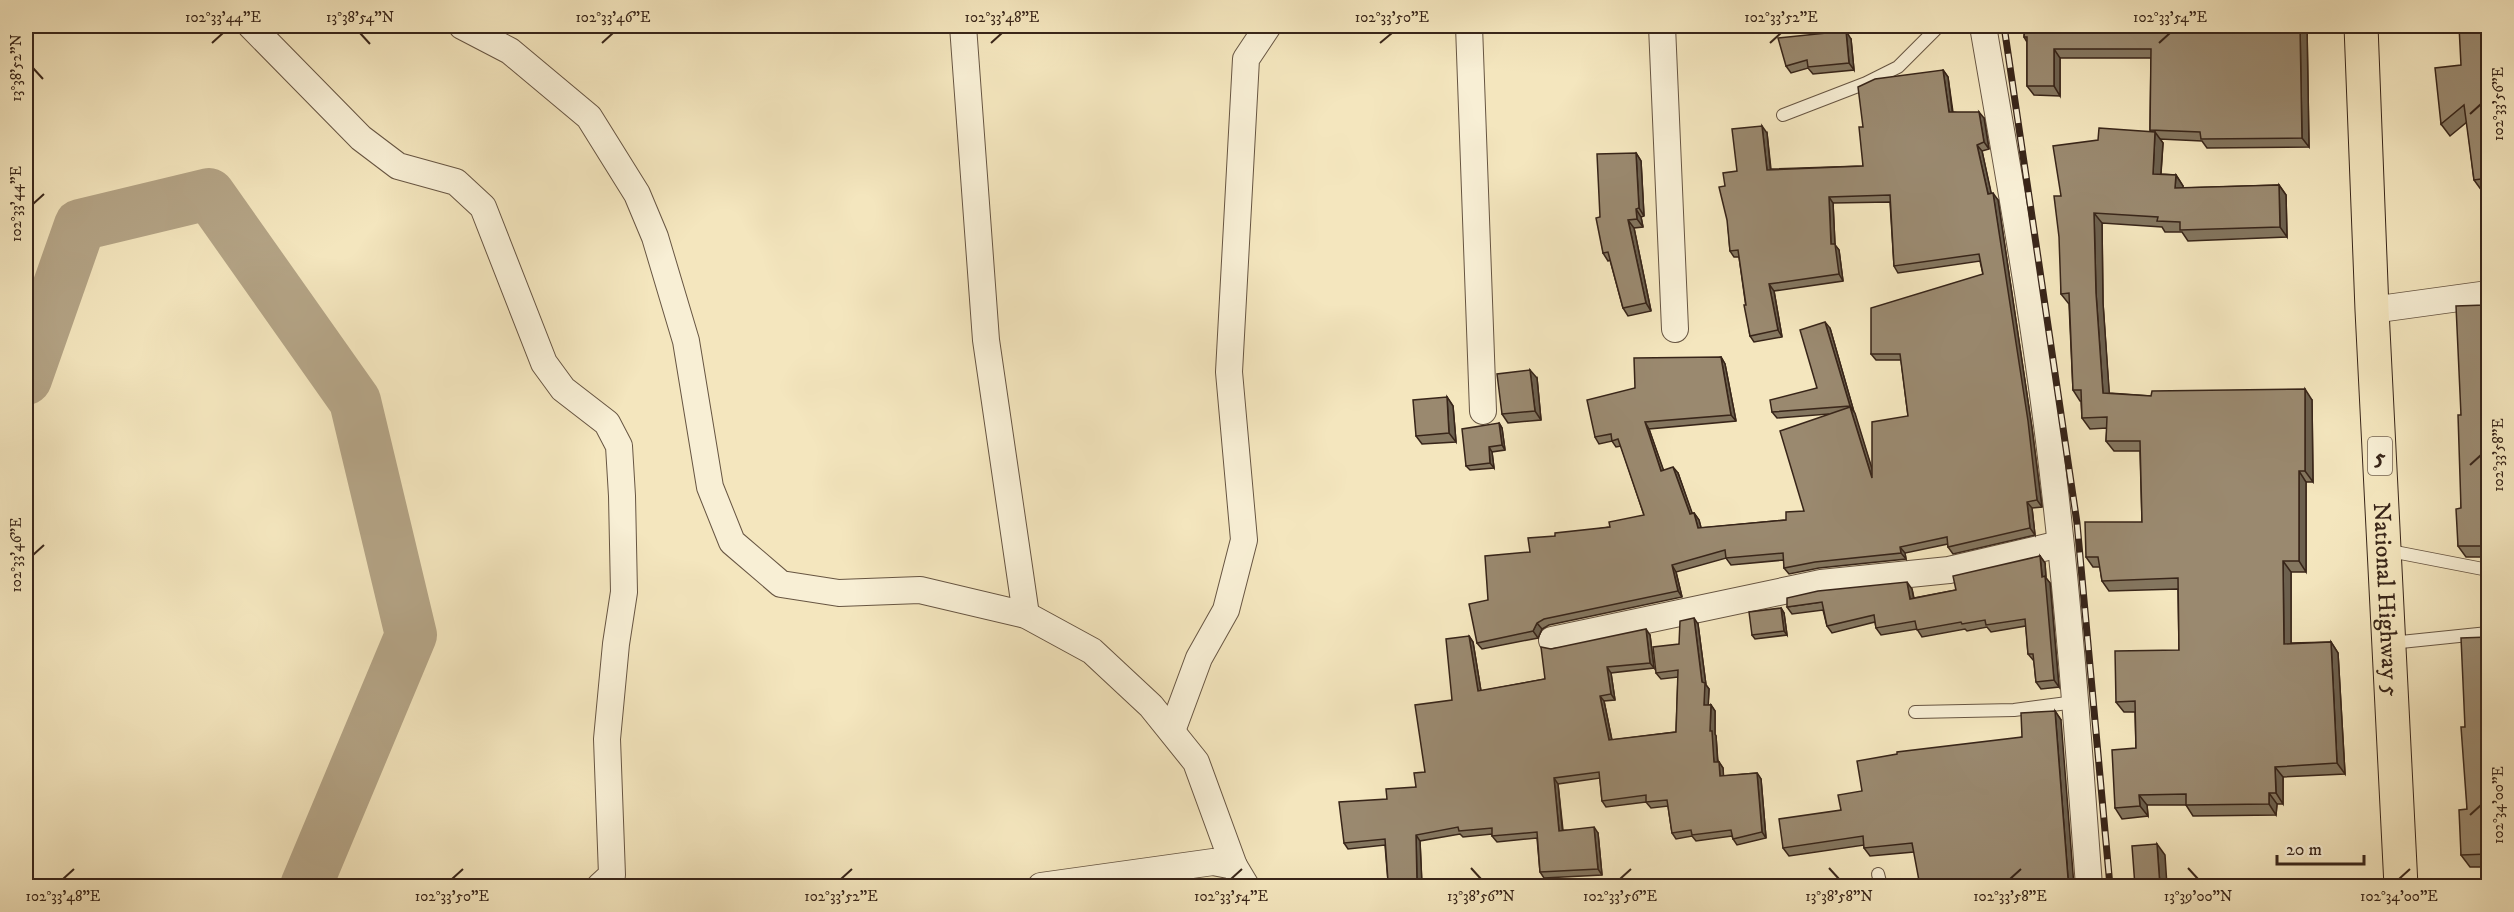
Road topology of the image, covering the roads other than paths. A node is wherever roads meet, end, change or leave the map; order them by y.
1 (251, 26) edge
2 (462, 26) edge
3 (963, 26) edge
4 (1268, 26) edge
5 (1469, 26) edge
6 (1662, 26) edge
7 (1939, 26) edge
8 (1983, 26) edge
9 (2361, 26) edge
10 (1783, 115) dead end
11 (2488, 294) edge
12 (2372, 310) junction
13 (1675, 329) dead end
14 (1483, 411) dead end
15 (2060, 544) junction
16 (2384, 550) junction
17 (2488, 570) edge
18 (1026, 615) junction
19 (2488, 633) edge
20 (1552, 640) dead end
21 (2389, 643) junction
22 (2075, 702) junction
23 (1915, 712) dead end
24 (1172, 732) junction
25 (1240, 876) edge
26 (600, 886) edge
27 (1041, 886) edge
28 (2089, 886) edge
29 (2401, 886) edge

1 - 26 street
2 - 18 street
3 - 18 street
4 - 24 street
5 - 14 street
6 - 13 street
7 - 10 lane
8 - 15 street
9 - 12 highway, National Highway 5 / 5
11 - 12 street
12 - 16 highway, National Highway 5 / 5
15 - 20 street
15 - 22 street
16 - 17 lane
16 - 21 highway, National Highway 5 / 5
18 - 24 street
19 - 21 lane
21 - 29 highway, National Highway 5 / 5
22 - 23 lane
22 - 28 street
24 - 25 street
25 - 27 street

